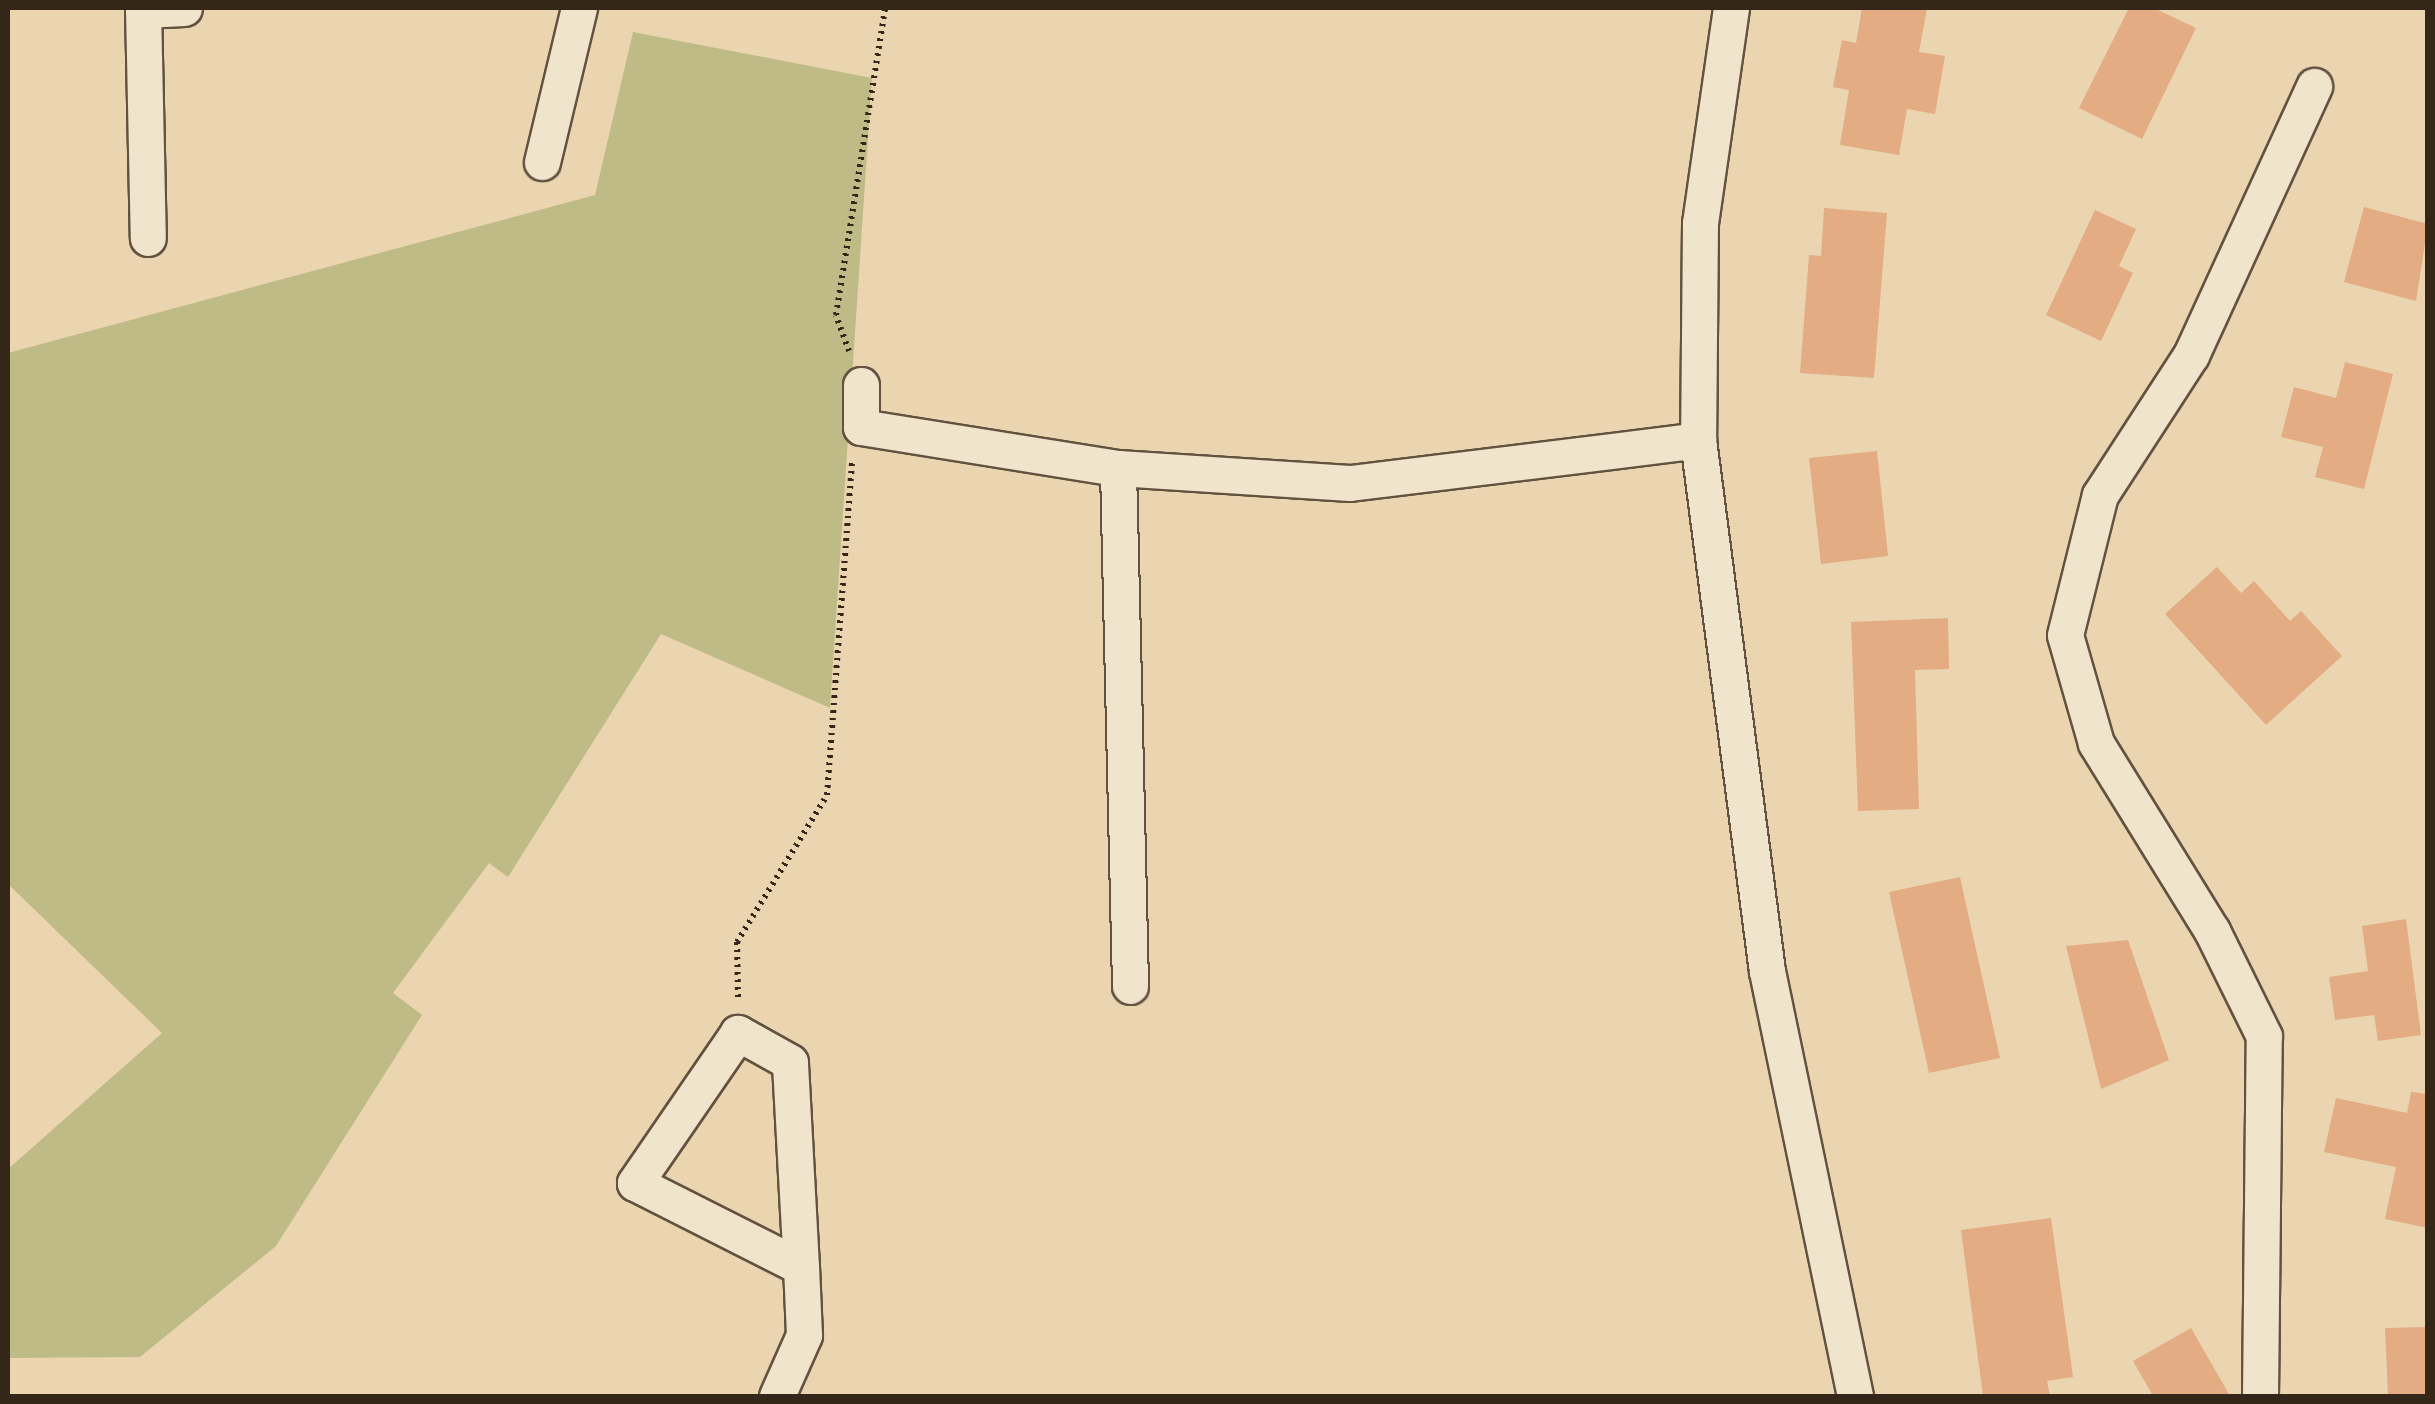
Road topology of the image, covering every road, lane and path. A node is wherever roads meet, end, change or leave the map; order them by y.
1 (184, 8) edge
2 (579, 8) edge
3 (885, 8) edge
4 (1731, 8) edge
5 (143, 9) edge
6 (2314, 86) dead end
7 (542, 162) dead end
8 (148, 238) dead end
9 (862, 385) joint
10 (862, 426) junction
11 (1698, 440) junction
12 (1118, 468) junction
13 (1130, 986) dead end
14 (738, 1033) junction
15 (801, 1267) junction
16 (777, 1396) edge
17 (1855, 1396) edge
18 (2260, 1396) edge

1 - 5 street
2 - 7 street
3 - 9 path
4 - 11 street
5 - 8 street
6 - 18 street
9 - 10 street
10 - 12 street
10 - 14 path
11 - 12 street
11 - 17 street
12 - 13 street
14 - 15 street
14 - 15 street
15 - 16 street

